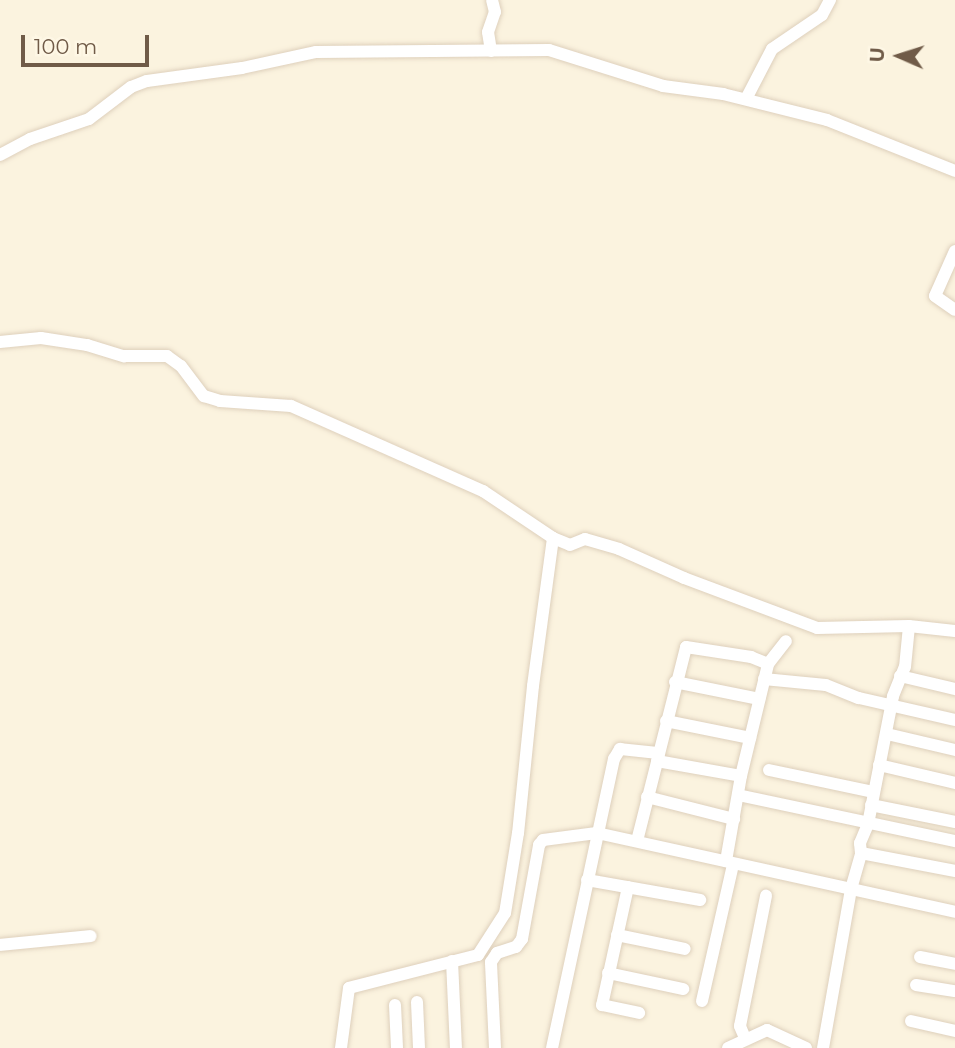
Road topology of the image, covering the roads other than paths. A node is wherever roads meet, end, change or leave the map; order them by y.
1 (492, 0) edge
2 (831, 0) edge
3 (491, 51) junction
4 (746, 99) junction
5 (0, 155) edge
6 (955, 171) edge
7 (955, 251) edge
8 (955, 310) edge
9 (0, 342) edge
10 (554, 538) junction
11 (909, 625) junction
12 (955, 631) edge
13 (786, 641) dead end
14 (768, 664) junction
15 (900, 676) junction
16 (764, 679) junction
17 (676, 682) junction
18 (955, 689) edge
19 (759, 699) junction
20 (892, 701) junction
21 (955, 720) edge
22 (666, 721) junction
23 (887, 734) junction
24 (750, 738) junction
25 (955, 750) edge
26 (658, 757) junction
27 (880, 765) junction
28 (769, 770) dead end
29 (741, 776) junction
30 (955, 783) edge
31 (738, 795) junction
32 (647, 797) junction
33 (872, 799) junction
34 (734, 819) junction
35 (955, 822) edge
36 (868, 824) junction
37 (597, 834) junction
38 (637, 841) junction
39 (955, 841) edge
40 (861, 853) junction
41 (730, 863) junction
42 (955, 871) edge
43 (587, 880) junction
44 (628, 887) junction
45 (851, 889) junction
46 (766, 896) dead end
47 (700, 900) dead end
48 (955, 912) edge
49 (617, 935) junction
50 (91, 936) dead end
51 (0, 945) edge
52 (685, 949) dead end
53 (920, 957) dead end
54 (452, 961) junction
55 (955, 964) edge
56 (608, 973) junction
57 (916, 985) dead end
58 (682, 989) dead end
59 (955, 991) edge
60 (702, 1001) dead end
61 (416, 1002) dead end
62 (395, 1005) dead end
63 (639, 1013) dead end
64 (911, 1021) dead end
65 (955, 1031) edge
66 (744, 1038) junction
67 (341, 1048) edge
68 (397, 1048) edge
69 (419, 1048) edge
70 (456, 1048) edge
71 (495, 1048) edge
72 (552, 1048) edge
73 (728, 1048) edge
74 (806, 1048) edge
75 (823, 1048) edge

1 - 3 street
2 - 4 street
3 - 4 street
3 - 5 street
4 - 6 street
7 - 8 street
9 - 10 street
10 - 11 street
10 - 54 street
11 - 12 street
11 - 15 street
13 - 14 street
14 - 16 street
14 - 17 street
15 - 18 street
15 - 20 street
16 - 19 street
16 - 20 street
17 - 19 street
17 - 22 street
19 - 24 street
20 - 21 street
20 - 23 street
22 - 24 street
22 - 26 street
23 - 25 street
23 - 27 street
24 - 29 street
26 - 29 street
26 - 32 street
26 - 37 street
27 - 30 street
27 - 33 street
28 - 33 street
29 - 31 street
31 - 34 street
31 - 36 street
32 - 34 street
32 - 38 street
33 - 35 street
33 - 36 street
34 - 41 street
36 - 39 street
36 - 40 street
37 - 38 street
37 - 43 street
37 - 71 street
38 - 41 street
40 - 42 street
40 - 45 street
41 - 45 street
41 - 60 street
43 - 44 street
43 - 72 street
44 - 47 street
44 - 49 street
45 - 48 street
45 - 75 street
46 - 66 street
49 - 52 street
49 - 56 street
50 - 51 street
53 - 55 street
54 - 67 street
54 - 70 street
56 - 58 street
56 - 63 street
57 - 59 street
61 - 69 street
62 - 68 street
64 - 65 street
66 - 73 street
66 - 74 street

